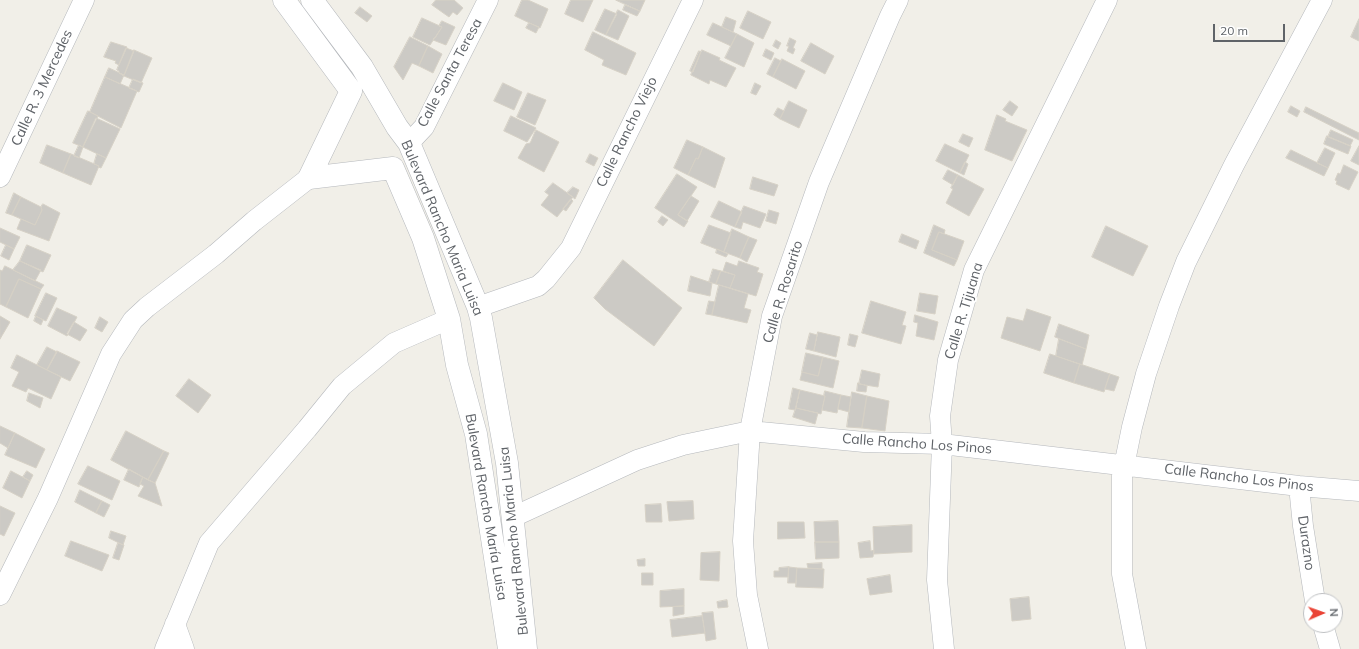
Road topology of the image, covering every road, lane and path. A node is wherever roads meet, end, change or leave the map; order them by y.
1 (84, 0) edge
2 (284, 0) edge
3 (312, 0) edge
4 (488, 0) edge
5 (693, 0) edge
6 (898, 0) edge
7 (1107, 0) edge
8 (1322, 0) edge
9 (409, 143) junction
10 (0, 177) edge
11 (309, 178) junction
12 (478, 307) junction
13 (449, 319) junction
14 (750, 431) junction
15 (942, 444) junction
16 (1124, 464) junction
17 (1299, 486) junction
18 (1359, 491) edge
19 (513, 517) junction
20 (1314, 593) edge
21 (0, 595) edge
22 (175, 624) junction
23 (1325, 633) edge
24 (165, 649) edge
25 (184, 649) edge
26 (509, 649) edge
27 (526, 649) edge
28 (758, 649) edge
29 (944, 649) edge
30 (1136, 649) edge
31 (1330, 649) edge

1 - 10 street, Calle R. 3 Mercedes
2 - 11 street
3 - 9 street, Bulevard Rancho Maria Luisa
4 - 9 street, Calle Santa Teresa
5 - 12 street, Calle Rancho Viejo
6 - 14 street, Calle R. Rosarito
7 - 15 street, Calle R. Tijuana
8 - 16 street
9 - 12 street, Bulevard Rancho Maria Luisa
11 - 13 street, Bulevard Rancho María Luisa
11 - 21 street
12 - 19 street, Bulevard Rancho Maria Luisa
13 - 22 street
13 - 26 street, Bulevard Rancho María Luisa
14 - 15 street, Calle Rancho Los Pinos
14 - 19 street, Calle Rancho Los Pinos
14 - 28 street, Calle R. Rosarito
15 - 16 street, Calle Rancho Los Pinos
15 - 29 street, Calle R. Tijuana
16 - 17 street, Calle Rancho Los Pinos
16 - 30 street
17 - 18 street, Calle Rancho Los Pinos
17 - 20 street, Durazno
19 - 27 street, Bulevard Rancho Maria Luisa
22 - 24 street
22 - 25 street
23 - 31 street

